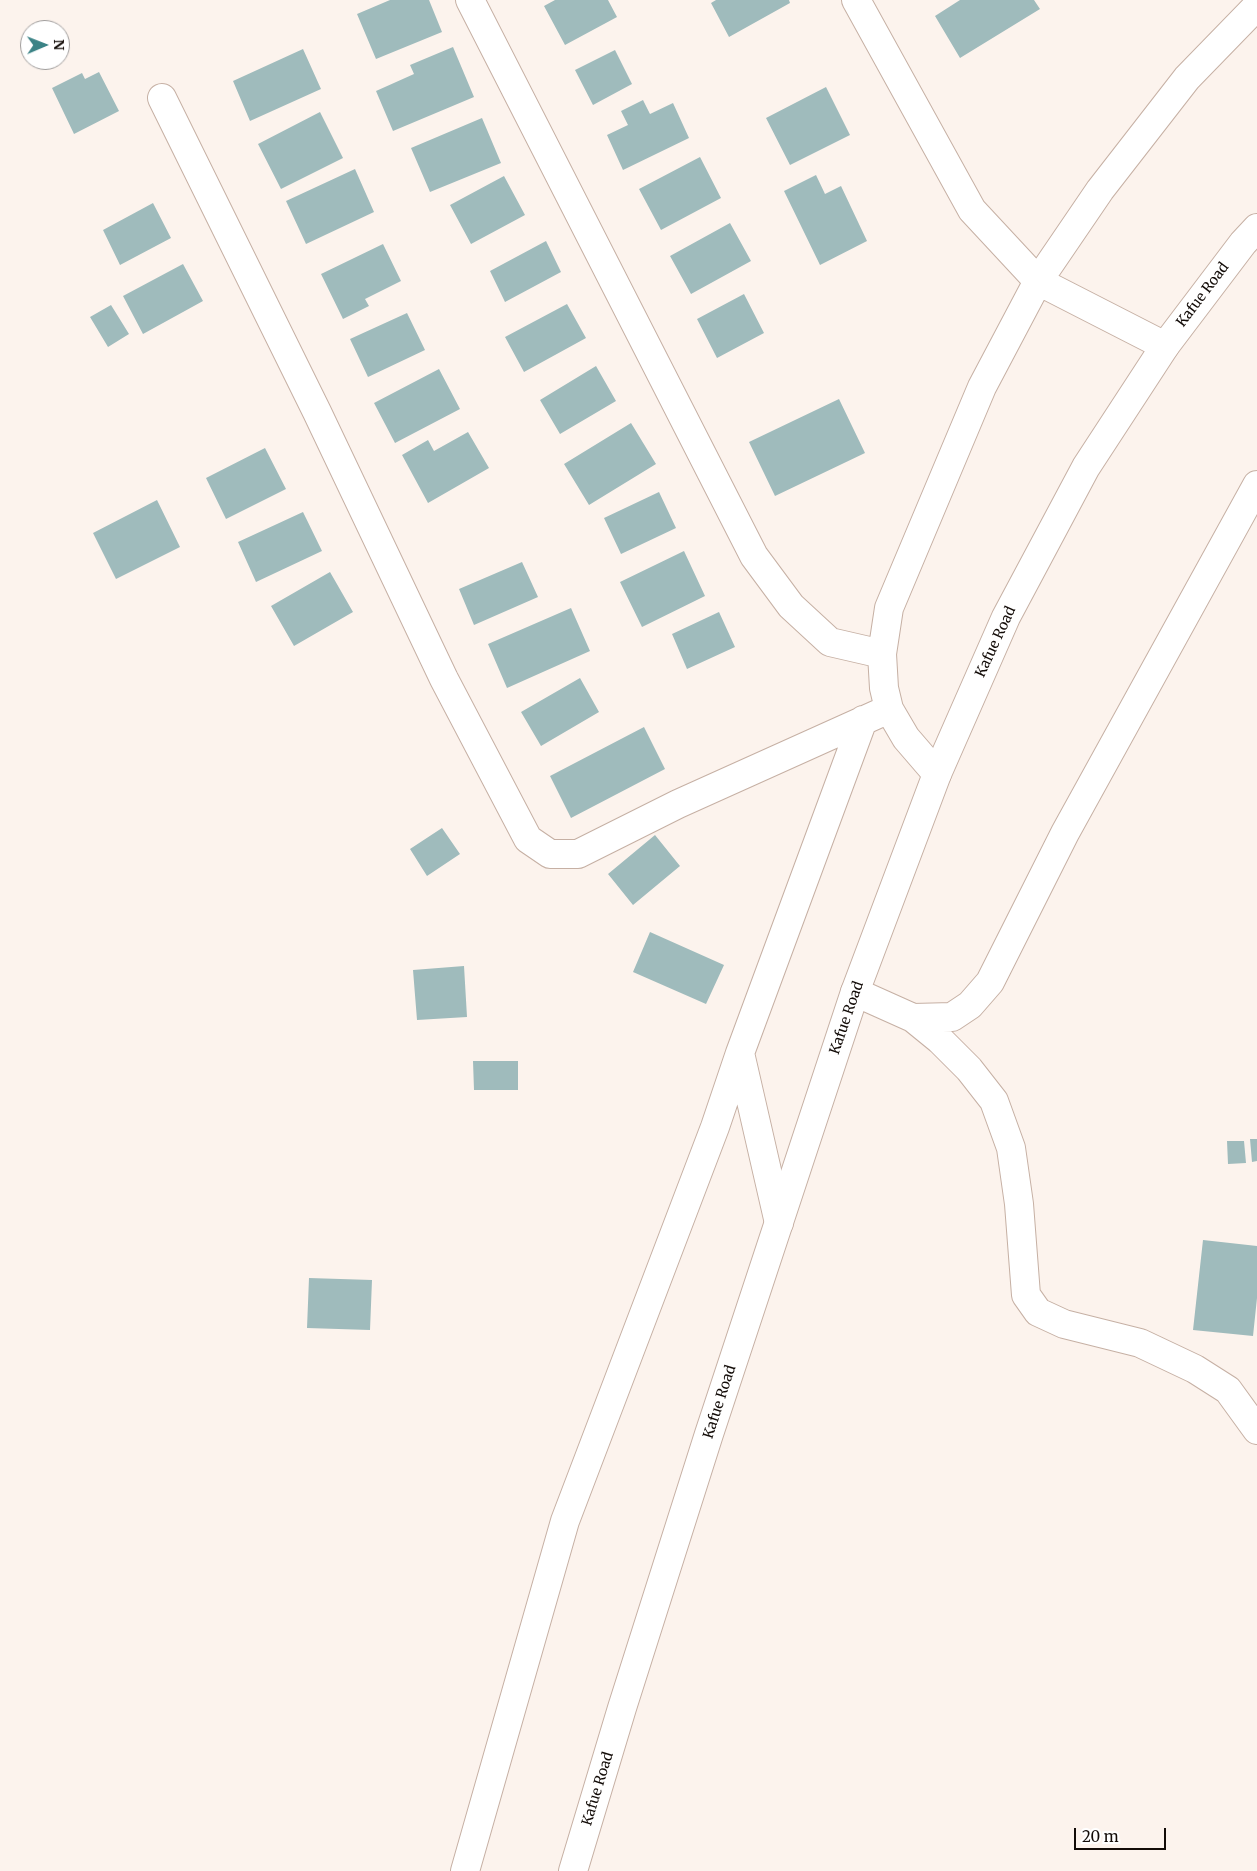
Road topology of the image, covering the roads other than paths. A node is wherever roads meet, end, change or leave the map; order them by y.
1 (470, 0) edge
2 (856, 0) edge
3 (1253, 9) edge
4 (162, 98) dead end
5 (1257, 228) edge
6 (1038, 281) junction
7 (1164, 346) junction
8 (1257, 485) edge
9 (882, 654) junction
10 (889, 709) junction
11 (863, 720) junction
12 (937, 774) junction
13 (855, 992) junction
14 (912, 1018) junction
15 (740, 1053) junction
16 (779, 1223) junction
17 (1257, 1430) edge
18 (466, 1871) edge
19 (573, 1871) edge

1 - 9 main road
2 - 6 main road
3 - 6 main road
4 - 11 main road
5 - 7 main road, Kafue Road
6 - 7 main road
6 - 9 main road
7 - 12 main road, Kafue Road
8 - 14 main road
9 - 10 main road
10 - 11 main road
10 - 12 main road
11 - 15 main road
12 - 13 main road, Kafue Road
13 - 14 main road
13 - 16 main road, Kafue Road
14 - 17 main road
15 - 16 main road
15 - 18 main road
16 - 19 main road, Kafue Road

